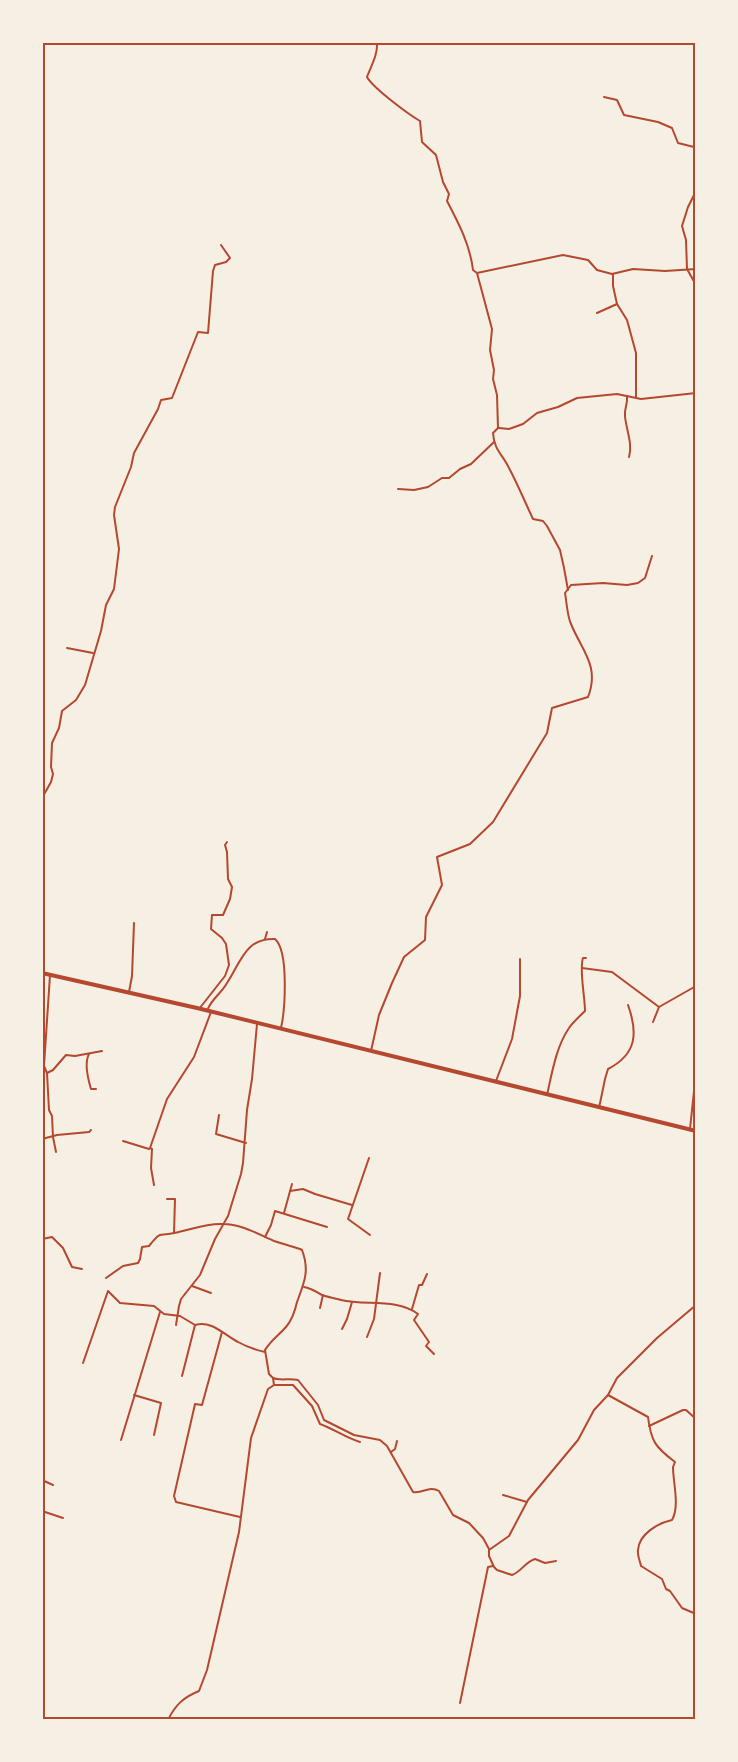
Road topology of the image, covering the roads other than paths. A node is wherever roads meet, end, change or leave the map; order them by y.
1 (377, 42) edge
2 (604, 97) dead end
3 (696, 150) edge
4 (696, 168) edge
5 (220, 245) dead end
6 (687, 269) junction
7 (696, 269) edge
8 (477, 273) junction
9 (613, 274) junction
10 (696, 286) edge
11 (617, 304) junction
12 (597, 313) dead end
13 (696, 393) edge
14 (627, 396) junction
15 (636, 398) junction
16 (498, 428) junction
17 (494, 442) junction
18 (629, 457) dead end
19 (398, 490) dead end
20 (652, 556) dead end
21 (568, 590) junction
22 (67, 648) dead end
23 (93, 653) junction
24 (42, 798) edge
25 (227, 842) dead end
26 (134, 924) dead end
27 (267, 932) dead end
28 (265, 939) junction
29 (586, 958) dead end
30 (520, 959) dead end
31 (582, 968) junction
32 (42, 973) edge
33 (50, 975) junction
34 (696, 986) edge
35 (129, 992) junction
36 (628, 1005) dead end
37 (659, 1007) junction
38 (199, 1009) junction
39 (209, 1011) junction
40 (653, 1022) dead end
41 (257, 1023) junction
42 (281, 1029) junction
43 (102, 1051) dead end
44 (371, 1051) junction
45 (88, 1054) junction
46 (47, 1073) junction
47 (496, 1082) junction
48 (96, 1089) dead end
49 (694, 1091) dead end
50 (547, 1095) junction
51 (599, 1108) junction
52 (220, 1115) dead end
53 (690, 1129) junction
54 (91, 1130) dead end
55 (696, 1130) edge
56 (53, 1137) junction
57 (42, 1139) edge
58 (123, 1141) dead end
59 (246, 1143) junction
60 (150, 1148) junction
61 (56, 1152) dead end
62 (369, 1158) dead end
63 (292, 1184) dead end
64 (154, 1185) dead end
65 (290, 1191) junction
66 (167, 1200) dead end
67 (352, 1205) junction
68 (284, 1214) junction
69 (224, 1223) junction
70 (327, 1227) dead end
71 (174, 1234) junction
72 (370, 1234) dead end
73 (265, 1237) junction
74 (42, 1239) edge
75 (82, 1269) dead end
76 (380, 1273) dead end
77 (427, 1274) dead end
78 (106, 1278) dead end
79 (192, 1286) junction
80 (304, 1287) junction
81 (211, 1293) dead end
82 (323, 1295) junction
83 (352, 1302) junction
84 (377, 1304) junction
85 (696, 1305) edge
86 (320, 1308) dead end
87 (412, 1310) junction
88 (160, 1312) junction
89 (177, 1316) junction
90 (176, 1325) dead end
91 (195, 1325) junction
92 (342, 1329) dead end
93 (222, 1332) junction
94 (367, 1337) dead end
95 (266, 1352) junction
96 (434, 1354) dead end
97 (84, 1363) dead end
98 (182, 1376) dead end
99 (273, 1378) junction
100 (274, 1385) junction
101 (134, 1395) junction
102 (608, 1395) junction
103 (696, 1419) edge
104 (649, 1426) junction
105 (154, 1435) dead end
106 (121, 1440) dead end
107 (397, 1441) dead end
108 (360, 1442) dead end
109 (391, 1452) junction
110 (42, 1480) edge
111 (53, 1485) dead end
112 (503, 1495) dead end
113 (527, 1502) junction
114 (42, 1511) edge
115 (240, 1517) junction
116 (63, 1518) dead end
117 (489, 1551) junction
118 (556, 1561) dead end
119 (493, 1566) junction
120 (696, 1614) edge
121 (460, 1703) dead end
122 (168, 1720) edge

1 - 8 street
2 - 3 street
4 - 6 street
5 - 23 street
6 - 7 street
6 - 9 street
6 - 10 street
8 - 9 street
8 - 16 street
9 - 11 street
11 - 12 street
11 - 15 street
13 - 15 street
14 - 15 street
14 - 16 street
14 - 18 street
16 - 17 street
17 - 19 street
17 - 21 street
20 - 21 street
21 - 44 street
22 - 23 street
23 - 24 street
25 - 38 street
26 - 35 street
27 - 28 street
28 - 39 street
28 - 42 street
29 - 31 street
30 - 47 street
31 - 37 street
31 - 50 street
32 - 33 highway
33 - 35 highway
33 - 46 street
34 - 37 street
35 - 38 highway
36 - 51 street
37 - 40 street
38 - 39 highway
39 - 41 highway
39 - 60 street
41 - 42 highway
41 - 59 street
42 - 44 highway
43 - 45 street
44 - 47 highway
45 - 46 street
45 - 48 street
46 - 56 street
47 - 50 highway
49 - 53 street
50 - 51 highway
51 - 53 highway
52 - 59 street
53 - 55 highway
54 - 56 street
56 - 57 street
56 - 61 street
58 - 60 street
59 - 69 street
60 - 64 street
62 - 67 street
63 - 65 street
65 - 67 street
65 - 68 street
66 - 71 street
67 - 72 street
68 - 70 street
68 - 73 street
69 - 71 street
69 - 73 street
69 - 79 street
71 - 78 street
73 - 80 street
74 - 75 street
76 - 84 street
77 - 87 street
79 - 81 street
79 - 89 street
80 - 82 street
80 - 95 street
82 - 83 street
82 - 86 street
83 - 84 street
83 - 92 street
84 - 87 street
84 - 94 street
85 - 102 street
87 - 96 street
88 - 89 street
88 - 97 street
88 - 101 street
89 - 90 street
89 - 91 street
91 - 93 street
91 - 98 street
93 - 95 street
93 - 115 street
95 - 99 street
99 - 100 street
99 - 109 street
100 - 108 street
100 - 115 street
101 - 105 street
101 - 106 street
102 - 104 street
102 - 113 street
103 - 104 street
104 - 120 street
107 - 109 street
109 - 117 street
110 - 111 street
112 - 113 street
113 - 117 street
114 - 116 street
115 - 122 street
117 - 119 street
118 - 119 street
119 - 121 street

